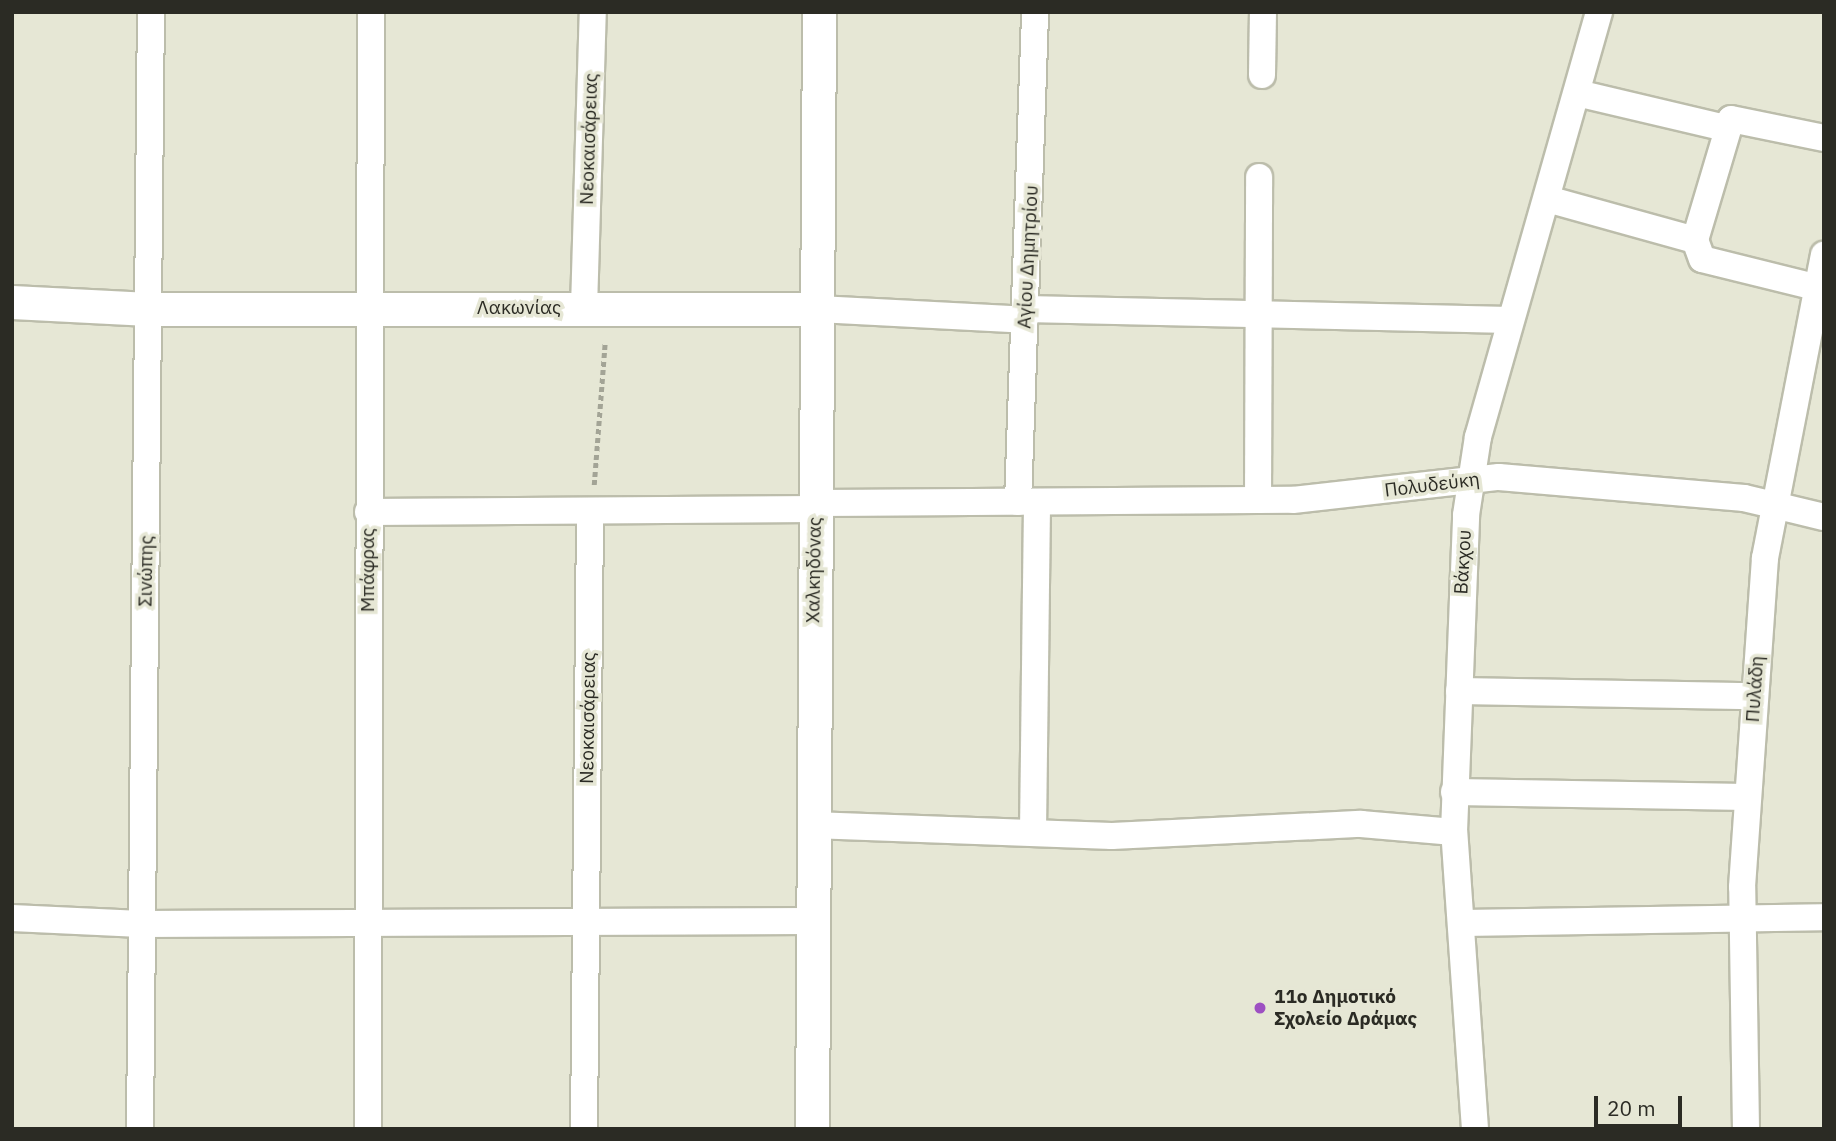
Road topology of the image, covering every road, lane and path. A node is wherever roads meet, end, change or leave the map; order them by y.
1 (151, 12) edge
2 (371, 12) edge
3 (593, 12) edge
4 (819, 12) edge
5 (1035, 12) edge
6 (1263, 12) edge
7 (1599, 12) edge
8 (1262, 75) dead end
9 (1577, 93) junction
10 (1725, 128) junction
11 (1824, 138) edge
12 (1259, 177) dead end
13 (1547, 199) junction
14 (1695, 240) junction
15 (1824, 255) edge
16 (1815, 286) junction
17 (12, 302) edge
18 (595, 308) junction
19 (149, 309) junction
20 (369, 309) junction
21 (818, 309) junction
22 (1026, 314) junction
23 (1260, 317) junction
24 (1510, 320) junction
25 (1471, 479) junction
26 (1258, 500) junction
27 (1028, 502) junction
28 (1774, 505) junction
29 (815, 506) junction
30 (368, 512) junction
31 (590, 512) junction
32 (1824, 517) edge
33 (1459, 691) junction
34 (1755, 696) junction
35 (1454, 792) junction
36 (1748, 797) junction
37 (812, 825) junction
38 (1033, 832) junction
39 (1454, 832) junction
40 (1742, 915) junction
41 (1824, 917) edge
42 (12, 918) edge
43 (810, 921) junction
44 (586, 922) junction
45 (1461, 923) junction
46 (141, 924) junction
47 (368, 925) junction
48 (140, 1129) edge
49 (368, 1129) edge
50 (584, 1129) edge
51 (812, 1129) edge
52 (1475, 1129) edge
53 (1745, 1129) edge

1 - 19 street, Σινώπης
2 - 20 street, Μπάφρας
3 - 18 street, Νεοκαισάρειας
4 - 21 street, Χαλκηδόνας
5 - 22 street, Αγίου Δημητρίου
6 - 8 street
7 - 9 street, Βάκχου
9 - 10 street
9 - 13 street, Βάκχου
10 - 11 street
10 - 14 street
12 - 23 street
13 - 14 street
13 - 24 street, Βάκχου
14 - 16 street
15 - 16 street, Πυλάδη
16 - 28 street, Πυλάδη
17 - 19 street, Λακωνίας
18 - 20 street, Λακωνίας
18 - 21 street, Λακωνίας
18 - 31 path
19 - 20 street, Λακωνίας
19 - 46 street, Σινώπης
20 - 30 street, Μπάφρας
21 - 22 street, Λακωνίας
21 - 29 street, Χαλκηδόνας
22 - 23 street, Λακωνίας
22 - 27 street, Αγίου Δημητρίου
23 - 24 street, Λακωνίας
23 - 26 street
24 - 25 street, Βάκχου
25 - 26 street, Πολυδεύκη
25 - 28 street, Πολυδεύκη
25 - 33 street, Βάκχου
26 - 27 street, Πολυδεύκη
27 - 29 street, Πολυδεύκη
27 - 38 street, Αγίου Δημητρίου
28 - 32 street, Πολυδεύκη
28 - 34 street, Πυλάδη
29 - 31 street, Πολυδεύκη
29 - 37 street, Χαλκηδόνας
30 - 31 street, Πολυδεύκη
30 - 47 street, Μπάφρας
31 - 44 street, Νεοκαισάρειας
33 - 34 street
33 - 35 street, Βάκχου
34 - 36 street, Πυλάδη
35 - 36 street
35 - 39 street, Βάκχου
36 - 40 street, Πυλάδη
37 - 38 street
37 - 43 street, Χαλκηδόνας
38 - 39 street
39 - 45 street, Βάκχου
40 - 41 street
40 - 45 street
40 - 53 street, Πυλάδη
42 - 46 street
43 - 44 street
43 - 51 street, Χαλκηδόνας
44 - 47 street
44 - 50 street, Νεοκαισάρειας
45 - 52 street, Βάκχου
46 - 47 street
46 - 48 street, Σινώπης
47 - 49 street, Μπάφρας

